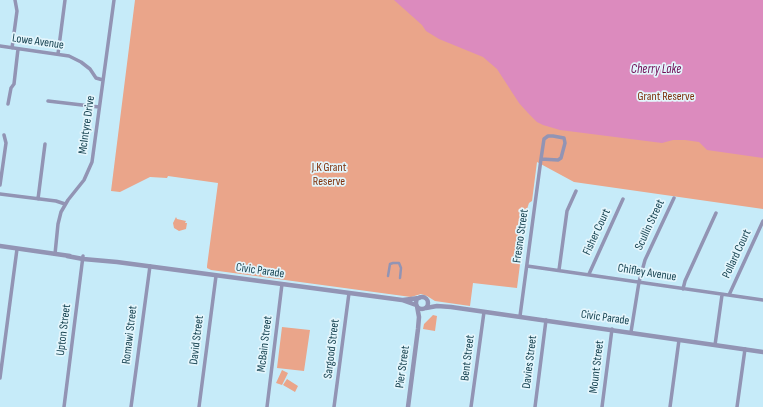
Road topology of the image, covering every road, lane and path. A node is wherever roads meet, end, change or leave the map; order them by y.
1 (14, 0) edge
2 (65, 0) edge
3 (114, 0) edge
4 (0, 46) edge
5 (12, 48) junction
6 (18, 49) junction
7 (58, 54) junction
8 (103, 78) junction
9 (48, 101) dead end
10 (8, 104) dead end
11 (99, 107) junction
12 (4, 135) dead end
13 (45, 144) dead end
14 (541, 159) junction
15 (0, 185) edge
16 (576, 191) dead end
17 (0, 194) edge
18 (674, 198) dead end
19 (623, 199) dead end
20 (38, 200) junction
21 (64, 206) junction
22 (716, 213) dead end
23 (763, 221) edge
24 (0, 246) edge
25 (17, 249) junction
26 (54, 254) junction
27 (83, 258) junction
28 (150, 266) junction
29 (527, 266) junction
30 (559, 270) junction
31 (589, 274) junction
32 (216, 276) junction
33 (388, 276) dead end
34 (400, 278) dead end
35 (639, 282) junction
36 (282, 284) junction
37 (683, 288) junction
38 (349, 293) junction
39 (722, 294) junction
40 (729, 295) junction
41 (419, 298) junction
42 (427, 299) junction
43 (402, 300) junction
44 (763, 300) edge
45 (417, 306) junction
46 (444, 306) junction
47 (425, 308) junction
48 (484, 312) junction
49 (520, 316) junction
50 (546, 320) junction
51 (612, 329) junction
52 (418, 330) junction
53 (631, 332) junction
54 (678, 340) junction
55 (715, 345) junction
56 (745, 349) junction
57 (763, 352) edge
58 (0, 378) edge
59 (64, 407) edge
60 (131, 407) edge
61 (199, 407) edge
62 (267, 407) edge
63 (334, 407) edge
64 (408, 407) edge
65 (471, 407) edge
66 (535, 407) edge
67 (602, 407) edge
68 (670, 407) edge
69 (737, 407) edge

1 - 5 street
2 - 7 street
3 - 8 street, McIntyre Drive
4 - 5 street, Lowe Avenue
5 - 6 street, Lowe Avenue
6 - 7 street, Lowe Avenue
6 - 10 street
7 - 8 street, Lowe Avenue
8 - 11 street, McIntyre Drive
9 - 11 street
11 - 21 street, McIntyre Drive
12 - 15 street
13 - 20 street
14 - 14 street, Fresno Street
14 - 29 street, Fresno Street
16 - 30 street
17 - 20 street
18 - 35 street, Scullin Street
19 - 31 street, Fisher Court
20 - 21 street
21 - 26 street, McIntyre Drive
22 - 37 street
23 - 40 street, Pollard Court
24 - 25 street, Civic Parade
25 - 26 street, Civic Parade
25 - 58 street
26 - 27 street, Civic Parade
27 - 28 street, Civic Parade
27 - 59 street, Upton Street
28 - 32 street, Civic Parade
28 - 60 street, Romawi Street
29 - 30 street, Chifley Avenue
29 - 49 street, Fresno Street
30 - 31 street, Chifley Avenue
31 - 35 street, Chifley Avenue
32 - 36 street, Civic Parade
32 - 61 street, David Street
33 - 34 street
35 - 37 street, Chifley Avenue
35 - 53 street, Scullin Street
36 - 38 street, Civic Parade
36 - 62 street, McBain Street
37 - 39 street, Chifley Avenue
38 - 43 street, Civic Parade
38 - 63 street, Sargood Street
39 - 40 street, Chifley Avenue
39 - 55 street
40 - 44 street, Chifley Avenue
41 - 42 street
41 - 43 street, Civic Parade
41 - 45 street
42 - 46 street, Civic Parade
42 - 47 street
43 - 45 street, Civic Parade
45 - 47 street
45 - 52 street, Pier Street
46 - 47 street, Civic Parade
46 - 48 street, Civic Parade
47 - 52 street, Pier Street
48 - 49 street, Civic Parade
48 - 65 street, Bent Street
49 - 50 street, Civic Parade
50 - 51 street, Civic Parade
50 - 66 street, Davies Street
51 - 53 street, Civic Parade
51 - 67 street, Mount Street
52 - 64 street, Pier Street
53 - 54 street, Civic Parade
54 - 55 street, Civic Parade
54 - 68 street
55 - 56 street, Civic Parade
56 - 57 street, Civic Parade
56 - 69 street

